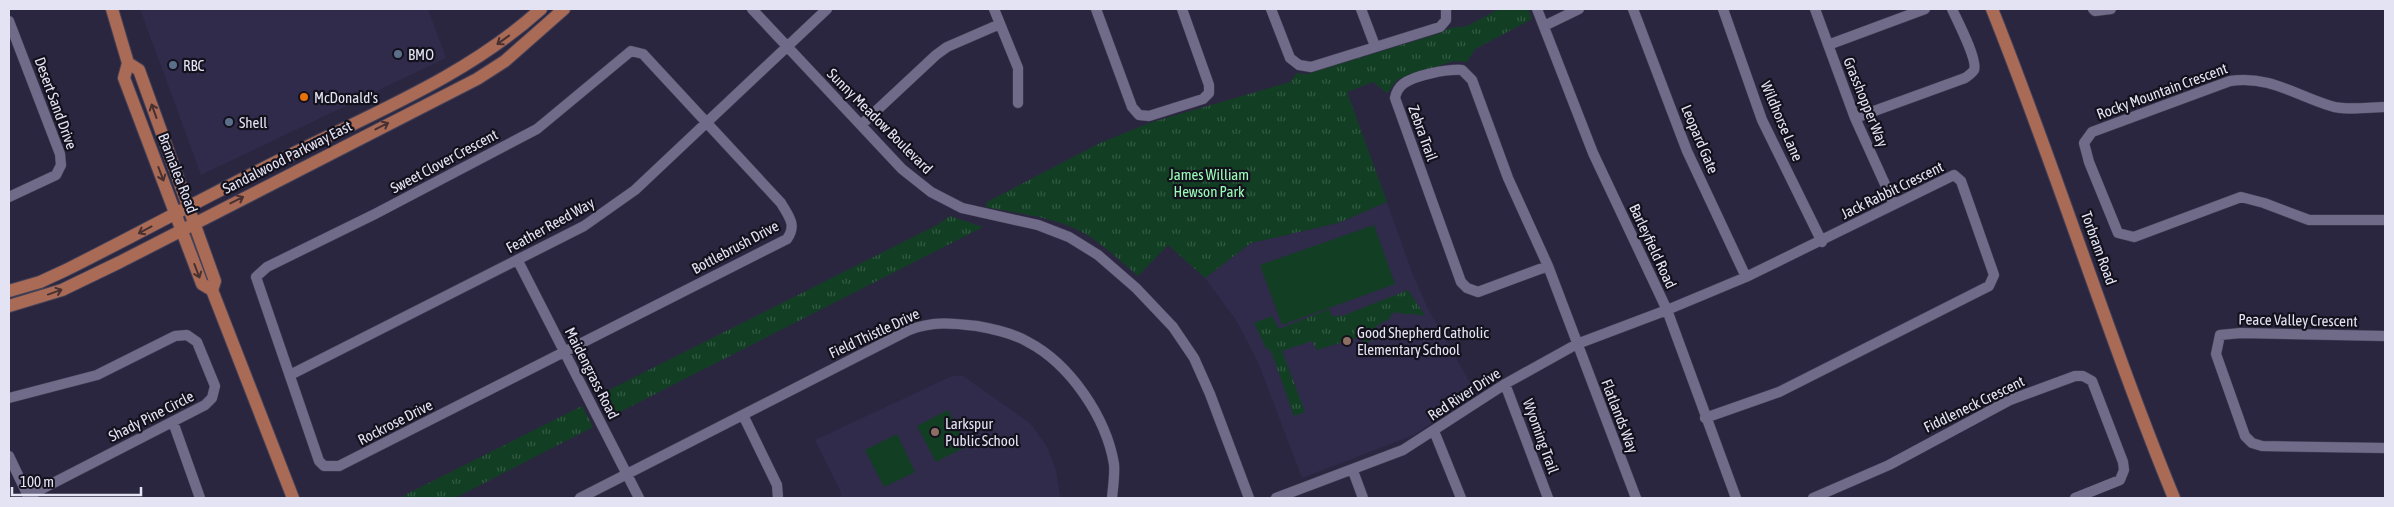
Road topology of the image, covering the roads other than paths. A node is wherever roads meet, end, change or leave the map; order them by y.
1 (112, 9) edge
2 (541, 9) edge
3 (564, 9) edge
4 (752, 9) edge
5 (827, 9) edge
6 (994, 9) edge
7 (1096, 9) edge
8 (1182, 9) edge
9 (1272, 9) edge
10 (1361, 9) edge
11 (1446, 9) edge
12 (1537, 9) edge
13 (1579, 9) edge
14 (1632, 9) edge
15 (1723, 9) edge
16 (1815, 9) edge
17 (1925, 9) edge
18 (1952, 9) edge
19 (1992, 9) edge
20 (2093, 9) edge
21 (2111, 9) edge
22 (9, 23) edge
23 (1000, 24) junction
24 (1544, 26) junction
25 (1828, 45) junction
26 (1375, 46) junction
27 (787, 47) junction
28 (128, 63) junction
29 (1018, 104) dead end
30 (2385, 107) edge
31 (1855, 118) junction
32 (708, 122) junction
33 (861, 125) junction
34 (9, 197) edge
35 (1894, 204) junction
36 (188, 207) junction
37 (176, 213) junction
38 (2385, 220) edge
39 (194, 223) junction
40 (182, 230) junction
41 (1822, 242) junction
42 (518, 261) junction
43 (1548, 266) junction
44 (1746, 277) junction
45 (212, 290) junction
46 (9, 291) edge
47 (9, 306) edge
48 (1667, 310) junction
49 (2385, 336) edge
50 (1577, 344) junction
51 (564, 351) junction
52 (290, 375) junction
53 (1505, 384) junction
54 (9, 398) edge
55 (743, 415) junction
56 (1706, 418) junction
57 (173, 422) junction
58 (1434, 431) junction
59 (2385, 448) edge
60 (9, 456) edge
61 (1353, 470) junction
62 (626, 474) junction
63 (26, 497) edge
64 (200, 498) edge
65 (294, 498) edge
66 (580, 498) edge
67 (639, 498) edge
68 (778, 498) edge
69 (1112, 498) edge
70 (1249, 498) edge
71 (1276, 498) edge
72 (1363, 498) edge
73 (1461, 498) edge
74 (1548, 498) edge
75 (1636, 498) edge
76 (1736, 498) edge
77 (1814, 498) edge
78 (2075, 498) edge
79 (2174, 498) edge

1 - 28 main road, Bramalea Road
2 -> 36 main road, Sandalwood Parkway East
39 -> 3 main road, Sandalwood Parkway East
4 - 27 street, Sunny Meadow Boulevard
5 - 27 street, Feather Reed Way
6 - 23 street
7 - 8 street
9 - 26 street
10 - 26 street
11 - 26 street
12 - 24 street, Barleyfield Road
13 - 24 street
14 - 44 street, Leopard Gate
15 - 41 street, Wildhorse Lane
16 - 25 street, Grasshopper Way
17 - 25 street
18 - 31 street
19 - 79 main road, Torbram Road
20 - 21 street
22 - 34 street, Desert Sand Drive
23 - 29 street
23 - 33 street
24 - 48 street, Barleyfield Road
25 - 31 street, Grasshopper Way
27 - 32 street, Feather Reed Way
27 - 33 street, Sunny Meadow Boulevard
36 -> 28 main road, Bramalea Road
28 -> 37 main road, Bramalea Road
30 - 38 street, Rocky Mountain Crescent
31 - 35 street, Grasshopper Way
32 - 42 street, Feather Reed Way
32 - 51 street, Bottlebrush Drive
32 - 52 street, Sweet Clover Crescent
33 - 70 street, Sunny Meadow Boulevard
35 - 41 street, Jack Rabbit Crescent
35 - 56 street, Jack Rabbit Crescent
36 - 37 main road, Sandalwood Parkway East
36 - 39 main road, Bramalea Road
37 - 40 main road, Bramalea Road
37 -> 46 main road, Sandalwood Parkway East
39 - 40 main road, Sandalwood Parkway East
39 - 45 main road, Bramalea Road
40 -> 45 main road, Bramalea Road
47 -> 40 main road, Sandalwood Parkway East
41 - 44 street, Jack Rabbit Crescent
42 - 51 street, Maidengrass Road
42 - 52 street, Feather Reed Way
43 - 43 street, Zebra Trail
43 - 50 street, Zebra Trail
44 - 48 street, Jack Rabbit Crescent
45 - 65 main road, Bramalea Road
48 - 50 street, Red River Drive
48 - 56 street, Barleyfield Road
49 - 59 street, Peace Valley Crescent
50 - 53 street, Red River Drive
50 - 75 street, Flatlands Way
51 - 52 street, Rockrose Drive
51 - 62 street, Maidengrass Road
53 - 58 street, Red River Drive
53 - 74 street, Wyoming Trail
54 - 57 street, Shady Pine Circle
55 - 62 street, Field Thistle Drive
55 - 68 street
55 - 69 street, Field Thistle Drive
56 - 76 street, Barleyfield Road
57 - 63 street, Shady Pine Circle
57 - 64 street
58 - 61 street, Red River Drive
58 - 73 street
60 - 63 street, Shady Pine Circle
61 - 71 street, Red River Drive
61 - 72 street
62 - 66 street, Field Thistle Drive
62 - 67 street, Maidengrass Road
77 - 78 street, Fiddleneck Crescent

